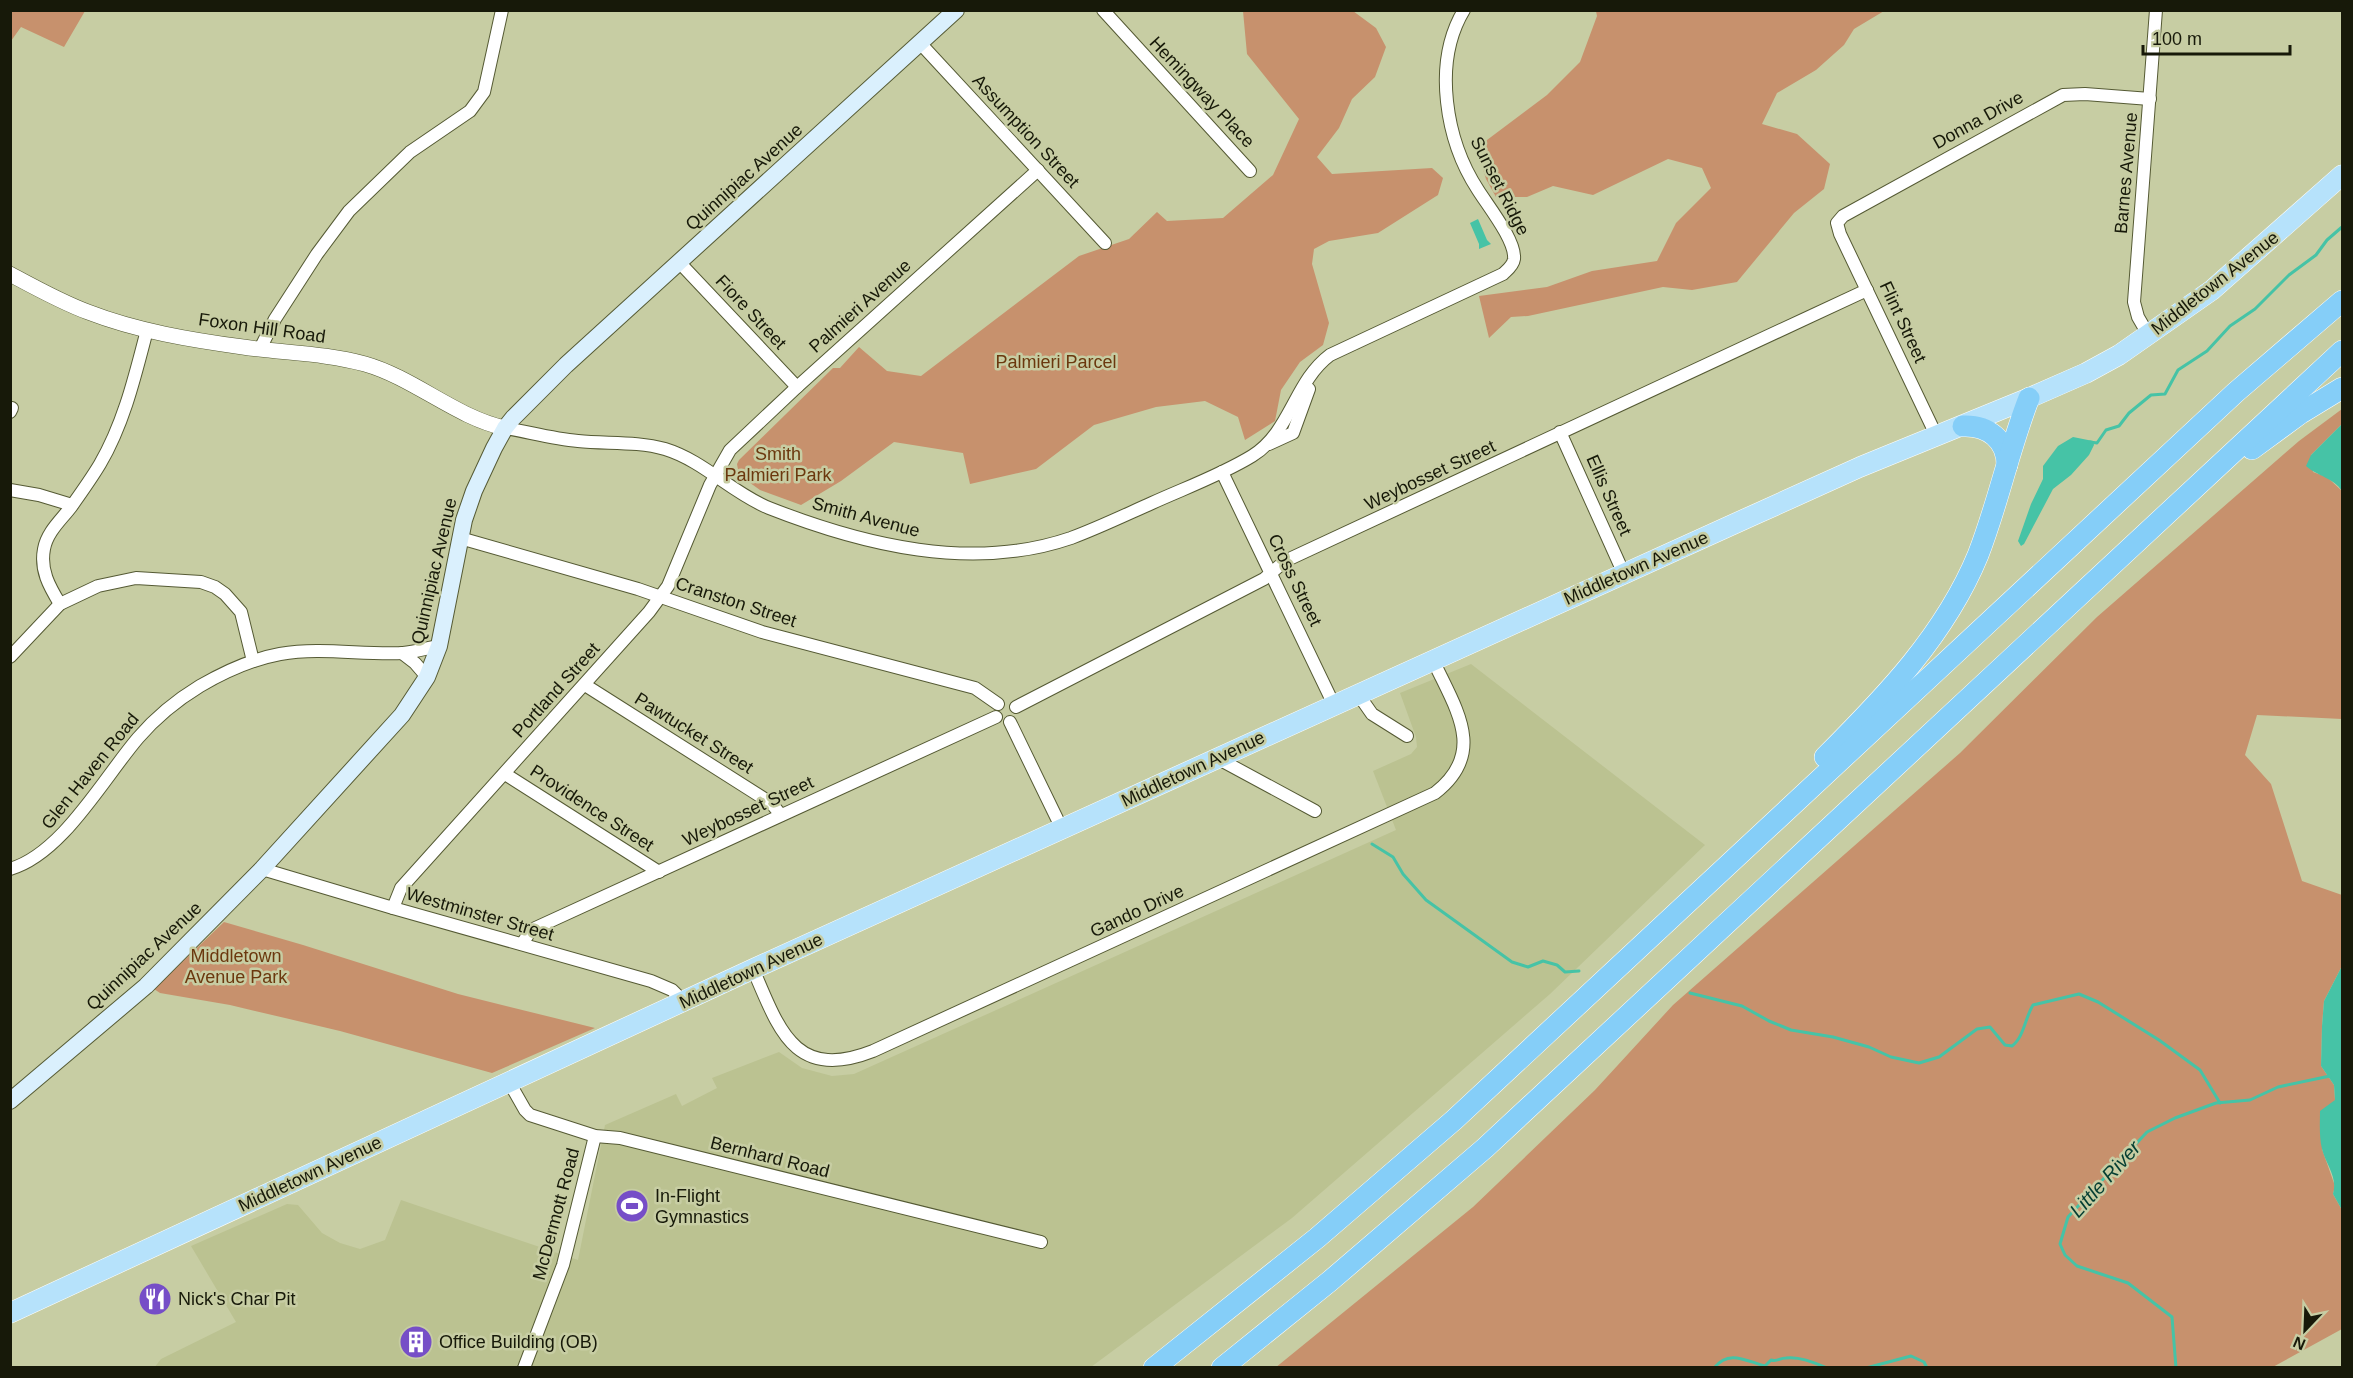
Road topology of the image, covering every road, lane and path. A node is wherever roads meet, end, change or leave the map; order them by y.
1 (502, 10) edge
2 (956, 10) edge
3 (1102, 10) edge
4 (1464, 10) edge
5 (2156, 10) edge
6 (920, 43) junction
7 (2150, 99) junction
8 (1038, 171) junction
9 (1250, 171) dead end
10 (2343, 175) edge
11 (1837, 223) joint
12 (1105, 243) dead end
13 (679, 262) junction
14 (10, 274) edge
15 (1867, 290) junction
16 (2343, 301) edge
17 (147, 330) junction
18 (2149, 336) junction
19 (260, 349) junction
20 (2343, 351) edge
21 (797, 387) junction
22 (2343, 388) edge
23 (2029, 398) junction
24 (1963, 426) junction
25 (505, 428) junction
26 (1560, 432) junction
27 (1937, 437) junction
28 (2221, 463) junction
29 (2007, 466) junction
30 (1222, 472) junction
31 (715, 475) junction
32 (10, 490) edge
33 (72, 506) junction
34 (460, 538) junction
35 (1272, 573) junction
36 (1624, 574) junction
37 (661, 596) junction
38 (60, 604) junction
39 (438, 646) junction
40 (402, 653) junction
41 (10, 657) edge
42 (1433, 660) junction
43 (254, 661) junction
44 (427, 677) junction
45 (585, 685) junction
46 (1359, 694) junction
47 (998, 704) junction
48 (1334, 705) junction
49 (1016, 707) junction
50 (996, 717) junction
51 (1010, 722) junction
52 (1407, 736) dead end
53 (1217, 758) junction
54 (505, 774) junction
55 (1796, 803) junction
56 (1315, 811) dead end
57 (781, 815) junction
58 (1062, 829) junction
59 (10, 869) edge
60 (262, 869) junction
61 (659, 872) junction
62 (393, 908) junction
63 (522, 944) junction
64 (753, 969) junction
65 (684, 1002) junction
66 (508, 1082) junction
67 (10, 1101) edge
68 (595, 1136) junction
69 (1041, 1242) dead end
70 (10, 1313) edge
71 (524, 1368) edge
72 (1154, 1368) edge
73 (1222, 1368) edge

1 - 19 street
2 - 6 main road, Quinnipiac Avenue
3 - 9 street, Hemingway Place
4 - 30 street, Sunset Ridge
5 - 7 street, Barnes Avenue
6 - 8 street, Assumption Street
6 - 13 main road, Quinnipiac Avenue
7 - 11 street, Donna Drive
7 - 18 street, Barnes Avenue
8 - 12 street, Assumption Street
8 - 21 street, Palmieri Avenue
10 - 18 main road, Middletown Avenue
11 - 15 street, Flint Street
13 - 21 street, Fiore Street
13 - 25 main road, Quinnipiac Avenue
14 - 17 street, Foxon Hill Road
15 - 26 street, Weybosset Street
15 - 27 street, Flint Street
16 - 55 highway
17 - 19 street, Foxon Hill Road
17 - 33 street
18 - 23 main road, Middletown Avenue
19 - 25 street, Foxon Hill Road
20 - 28 highway
21 - 31 street, Palmieri Avenue
22 - 28 highway
23 - 24 main road, Middletown Avenue
23 - 29 highway
24 - 27 main road, Middletown Avenue
24 - 29 highway
25 - 31 street, Smith Avenue
25 - 34 main road, Quinnipiac Avenue
26 - 35 street, Weybosset Street
26 - 36 street, Ellis Street
27 - 36 main road, Middletown Avenue
28 - 73 highway
29 - 55 highway
30 - 31 street, Smith Avenue
30 - 35 street, Cross Street
31 - 37 street, Portland Street
32 - 33 street
33 - 38 street
34 - 37 street, Cranston Street
34 - 39 main road, Quinnipiac Avenue
35 - 48 street, Cross Street
35 - 49 street, Weybosset Street
36 - 42 main road, Middletown Avenue
37 - 45 street, Portland Street
37 - 47 street, Cranston Street
38 - 41 street
38 - 43 street
39 - 40 street, Glen Haven Road
39 - 44 main road, Quinnipiac Avenue
40 - 43 street, Glen Haven Road
40 - 44 street
42 - 46 main road, Middletown Avenue
42 - 64 street, Gando Drive
43 - 59 street, Glen Haven Road
44 - 60 main road, Quinnipiac Avenue
45 - 54 street, Portland Street
45 - 57 street, Pawtucket Street
46 - 48 main road, Middletown Avenue
46 - 52 street
47 - 49 street
47 - 50 street
48 - 53 main road, Middletown Avenue
49 - 51 street
50 - 51 street
50 - 57 street, Weybosset Street
51 - 58 street
53 - 56 street
53 - 58 main road, Middletown Avenue
54 - 61 street, Providence Street
54 - 62 street, Portland Street
55 - 72 highway
57 - 61 street, Weybosset Street
58 - 64 main road, Middletown Avenue
60 - 62 street, Westminster Street
60 - 67 main road, Quinnipiac Avenue
61 - 63 street, Weybosset Street
62 - 63 street, Westminster Street
63 - 65 street, Westminster Street
64 - 65 main road, Middletown Avenue
65 - 66 main road, Middletown Avenue
66 - 68 street, Bernhard Road
66 - 70 main road, Middletown Avenue
68 - 69 street, Bernhard Road
68 - 71 street, McDermott Road

